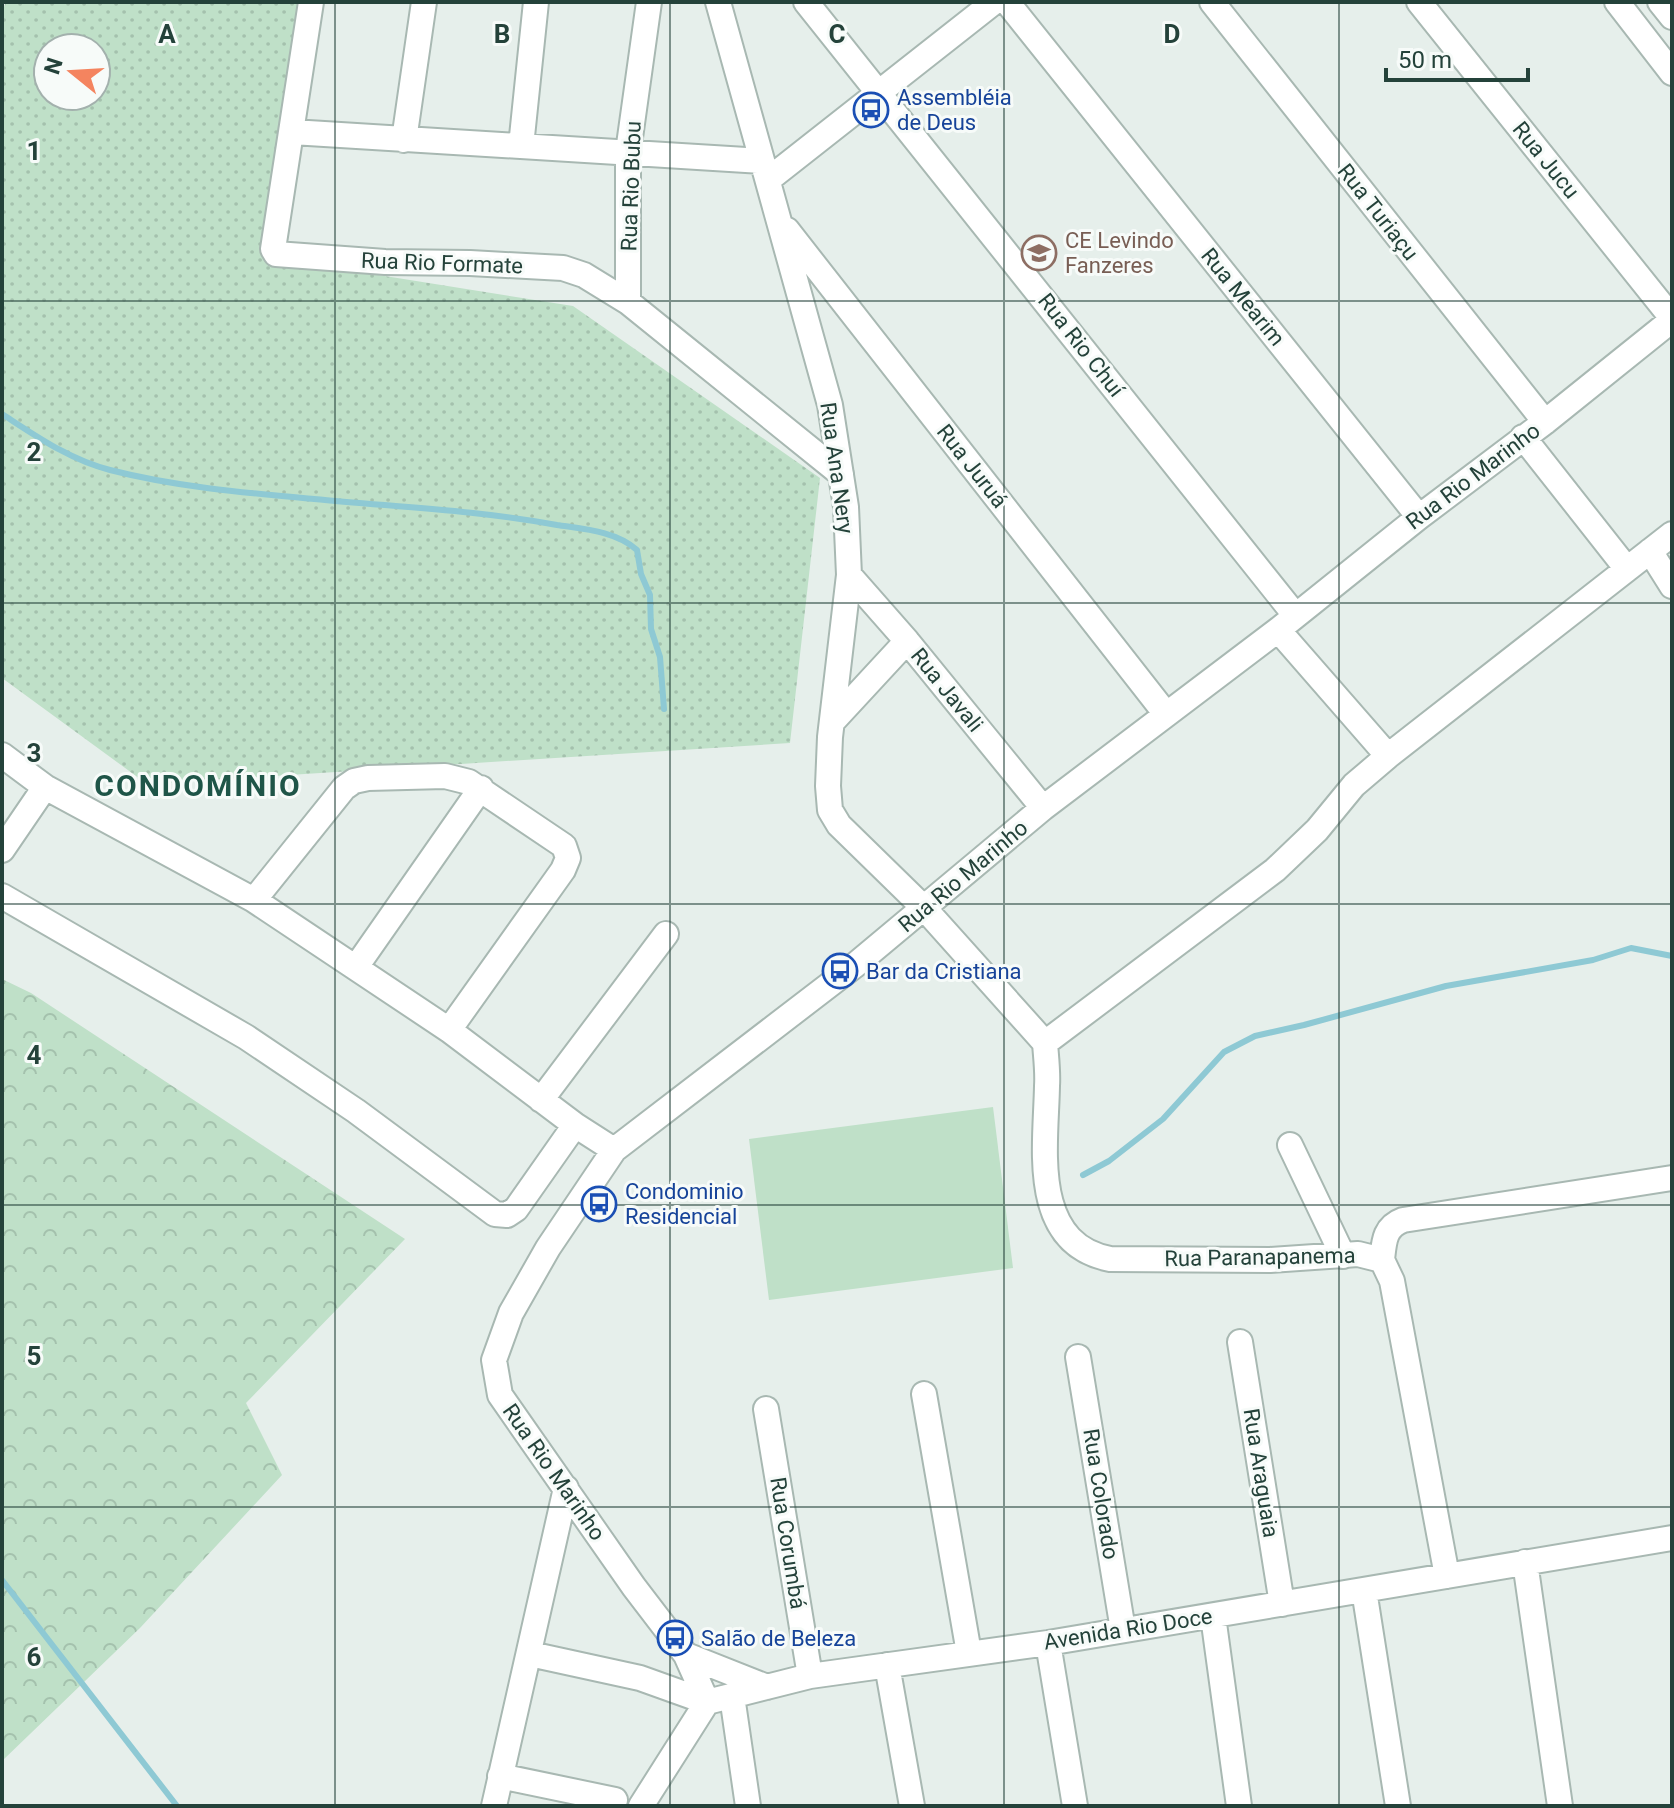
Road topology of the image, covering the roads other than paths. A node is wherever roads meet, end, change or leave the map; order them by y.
1 (311, 2) edge
2 (424, 2) edge
3 (536, 2) edge
4 (649, 2) edge
5 (718, 2) edge
6 (806, 2) edge
7 (994, 2) edge
8 (1007, 2) edge
9 (1212, 2) edge
10 (1419, 2) edge
11 (1617, 2) edge
12 (1660, 2) edge
13 (1672, 17) edge
14 (1672, 73) edge
15 (880, 91) junction
16 (292, 132) junction
17 (404, 140) junction
18 (521, 146) junction
19 (628, 152) junction
20 (765, 170) junction
21 (778, 218) junction
22 (636, 310) junction
23 (1672, 319) edge
24 (1545, 422) junction
25 (1523, 437) junction
26 (841, 474) junction
27 (1419, 517) junction
28 (1672, 534) edge
29 (1650, 551) junction
30 (1627, 569) junction
31 (849, 575) junction
32 (1672, 586) edge
33 (1287, 622) junction
34 (907, 641) junction
35 (1166, 714) junction
36 (833, 721) junction
37 (2, 755) edge
38 (1388, 756) junction
39 (45, 787) junction
40 (481, 788) junction
41 (1043, 808) junction
42 (2, 850) edge
43 (2, 896) edge
44 (254, 900) junction
45 (925, 909) junction
46 (666, 934) dead end
47 (356, 967) junction
48 (449, 1030) junction
49 (1045, 1043) junction
50 (541, 1100) junction
51 (575, 1125) junction
52 (1290, 1145) dead end
53 (614, 1150) junction
54 (1672, 1178) edge
55 (1343, 1256) junction
56 (1382, 1260) junction
57 (1240, 1342) dead end
58 (1078, 1357) dead end
59 (924, 1394) dead end
60 (766, 1409) dead end
61 (566, 1488) junction
62 (1672, 1538) edge
63 (1525, 1562) junction
64 (1447, 1576) junction
65 (1364, 1590) junction
66 (1282, 1604) junction
67 (1213, 1616) junction
68 (1123, 1630) junction
69 (1048, 1643) junction
70 (969, 1653) junction
71 (530, 1654) junction
72 (686, 1655) junction
73 (887, 1665) junction
74 (810, 1676) junction
75 (767, 1687) junction
76 (732, 1696) junction
77 (707, 1702) junction
78 (500, 1776) junction
79 (615, 1800) dead end
80 (494, 1806) edge
81 (641, 1806) edge
82 (748, 1806) edge
83 (912, 1806) edge
84 (1075, 1806) edge
85 (1239, 1806) edge
86 (1398, 1806) edge
87 (1560, 1806) edge

1 - 16 street
2 - 17 street
3 - 18 street
4 - 19 street, Rua Rio Bubu
5 - 20 street, Rua Ana Nery
6 - 15 street, Rua Rio Chuí
7 - 15 street
8 - 27 street, Rua Mearim
9 - 24 street, Rua Turiaçu
10 - 23 street, Rua Jucu
11 - 14 street
12 - 13 street
15 - 20 street
15 - 33 street, Rua Rio Chuí
16 - 17 street
16 - 22 street, Rua Rio Formate
17 - 18 street
18 - 19 street
19 - 20 street
19 - 22 street, Rua Rio Bubu
20 - 21 street, Rua Ana Nery
21 - 26 street, Rua Ana Nery
21 - 35 street, Rua Juruá
22 - 26 street
23 - 24 street, Rua Rio Marinho
24 - 25 street, Rua Rio Marinho
25 - 27 street, Rua Rio Marinho
25 - 30 street
26 - 31 street, Rua Ana Nery
27 - 33 street, Rua Rio Marinho
28 - 29 street
29 - 30 street
29 - 32 street
30 - 38 street
31 - 34 street, Rua Javali
31 - 36 street, Rua Ana Nery
33 - 35 street, Rua Rio Marinho
33 - 38 street, Rua Rio Chuí
34 - 36 street
34 - 41 street, Rua Javali
35 - 41 street, Rua Rio Marinho
36 - 45 street, Rua Ana Nery
37 - 39 street
38 - 49 street
39 - 42 street
39 - 44 street
40 - 44 street
40 - 47 street
40 - 48 street
41 - 45 street, Rua Rio Marinho
43 - 51 street
44 - 47 street
45 - 49 street, Rua Ana Nery
45 - 53 street, Rua Rio Marinho
46 - 50 street
47 - 48 street
48 - 50 street
49 - 55 street, Rua Paranapanema
50 - 51 street
51 - 53 street
52 - 55 street
53 - 61 street, Rua Rio Marinho
54 - 56 street
55 - 56 street, Rua Paranapanema
56 - 64 street, Rua Paranapanema
57 - 66 street, Rua Araguaia
58 - 68 street, Rua Colorado
59 - 70 street
60 - 74 street, Rua Corumbá
61 - 71 street
61 - 72 street, Rua Rio Marinho
62 - 63 street, Avenida Rio Doce
63 - 64 street, Avenida Rio Doce
63 - 87 street
64 - 65 street, Avenida Rio Doce
65 - 66 street, Avenida Rio Doce
65 - 86 street
66 - 67 street, Avenida Rio Doce
67 - 68 street, Avenida Rio Doce
67 - 85 street
68 - 69 street, Avenida Rio Doce
69 - 70 street, Avenida Rio Doce
69 - 84 street
70 - 73 street, Avenida Rio Doce
71 - 77 street
71 - 78 street
72 - 75 street
72 - 77 street, Rua Rio Marinho
73 - 74 street, Avenida Rio Doce
73 - 83 street
74 - 75 street, Avenida Rio Doce
75 - 76 street, Avenida Rio Doce
76 - 77 street, Avenida Rio Doce
76 - 82 street
77 - 81 street
78 - 79 street
78 - 80 street

